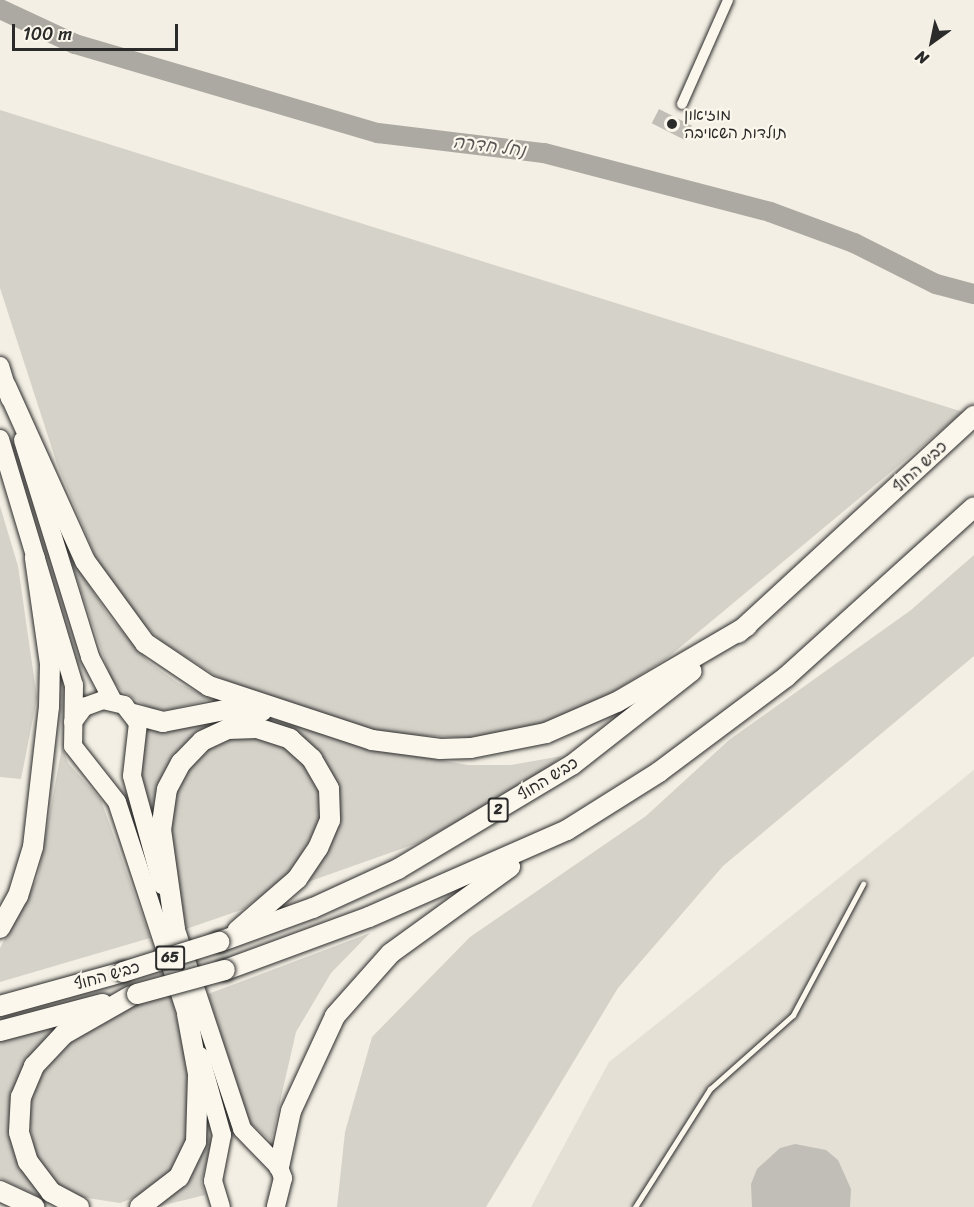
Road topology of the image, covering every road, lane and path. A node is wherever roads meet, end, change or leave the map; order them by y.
1 (729, 0) edge
2 (682, 104) dead end
3 (0, 366) edge
4 (6, 386) junction
5 (974, 416) edge
6 (0, 439) edge
7 (974, 507) edge
8 (35, 558) junction
9 (747, 626) junction
10 (113, 701) junction
11 (133, 714) junction
12 (72, 723) junction
13 (321, 723) junction
14 (567, 830) junction
15 (863, 884) dead end
16 (0, 928) edge
17 (175, 929) junction
18 (222, 941) junction
19 (134, 995) junction
20 (0, 1006) edge
21 (187, 1014) junction
22 (0, 1031) edge
23 (279, 1167) junction
24 (0, 1191) edge
25 (278, 1205) edge
26 (34, 1207) edge
27 (79, 1207) edge
28 (140, 1207) edge
29 (221, 1207) edge
30 (635, 1207) edge

1 - 2 street
3 - 4 highway
4 - 10 highway
4 - 13 highway
5 - 9 highway, כביש החוף / 2
6 - 8 highway, 65
7 - 14 highway, כביש החוף
8 - 12 highway, 65
8 - 16 highway
9 - 13 highway
9 - 18 highway, כביש החוף / 2
10 - 11 highway
10 - 12 highway
11 - 13 highway
11 - 17 highway, 65
12 - 21 highway, 65
14 - 19 highway, כביש החוף, bridge
14 - 23 highway
15 - 30 lane
17 - 18 highway
17 - 23 highway, 65
18 - 20 highway, כביש החוף / 2, bridge
19 - 22 highway, כביש החוף
19 - 27 highway
21 - 28 highway
21 - 29 highway, 65
23 - 25 highway
24 - 26 highway

